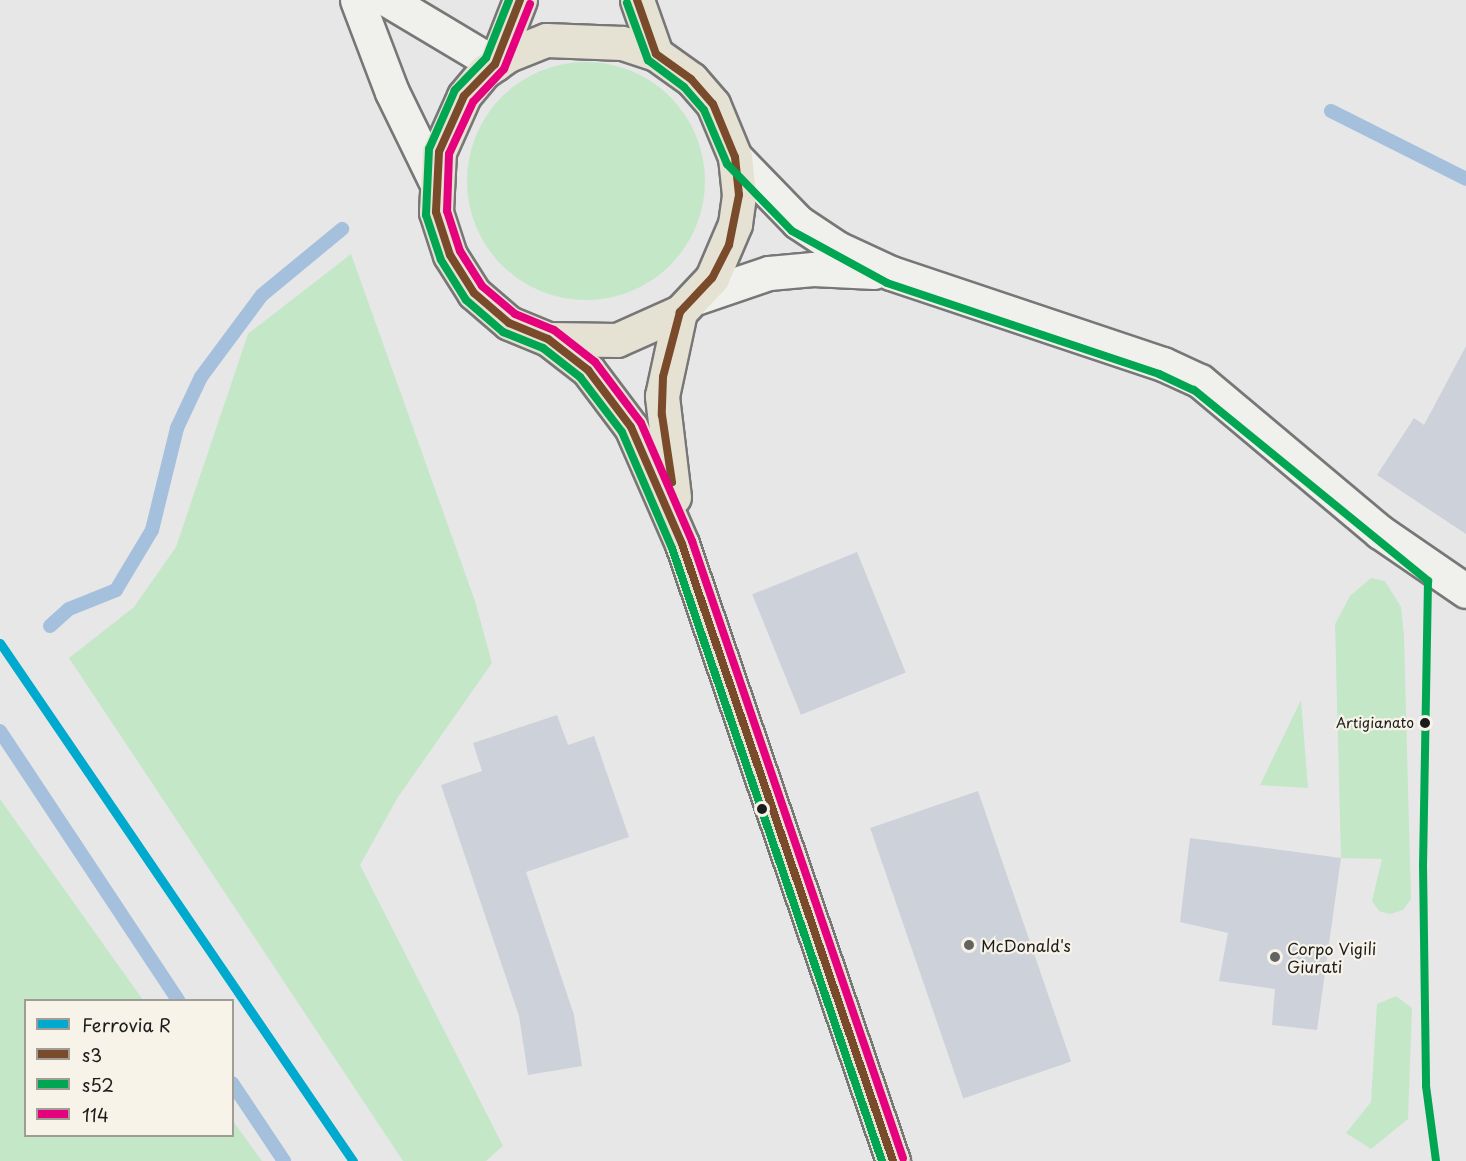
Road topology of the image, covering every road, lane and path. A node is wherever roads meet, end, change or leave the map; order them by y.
1 (357, 0) edge
2 (388, 0) edge
3 (520, 0) edge
4 (637, 0) edge
5 (656, 54) junction
6 (495, 64) junction
7 (735, 158) junction
8 (435, 180) junction
9 (891, 273) junction
10 (689, 304) junction
11 (548, 339) junction
12 (682, 544) junction
13 (1452, 583) edge
14 (893, 1161) edge

1 - 8 street
2 - 6 street
3 - 6 main road
4 - 5 main road
5 - 6 main road
5 - 7 main road
6 - 8 main road
7 - 9 street
7 - 10 main road
8 - 11 main road
9 - 10 street
9 - 13 street
10 - 11 main road
10 - 12 main road
11 - 12 main road
12 - 14 main road

